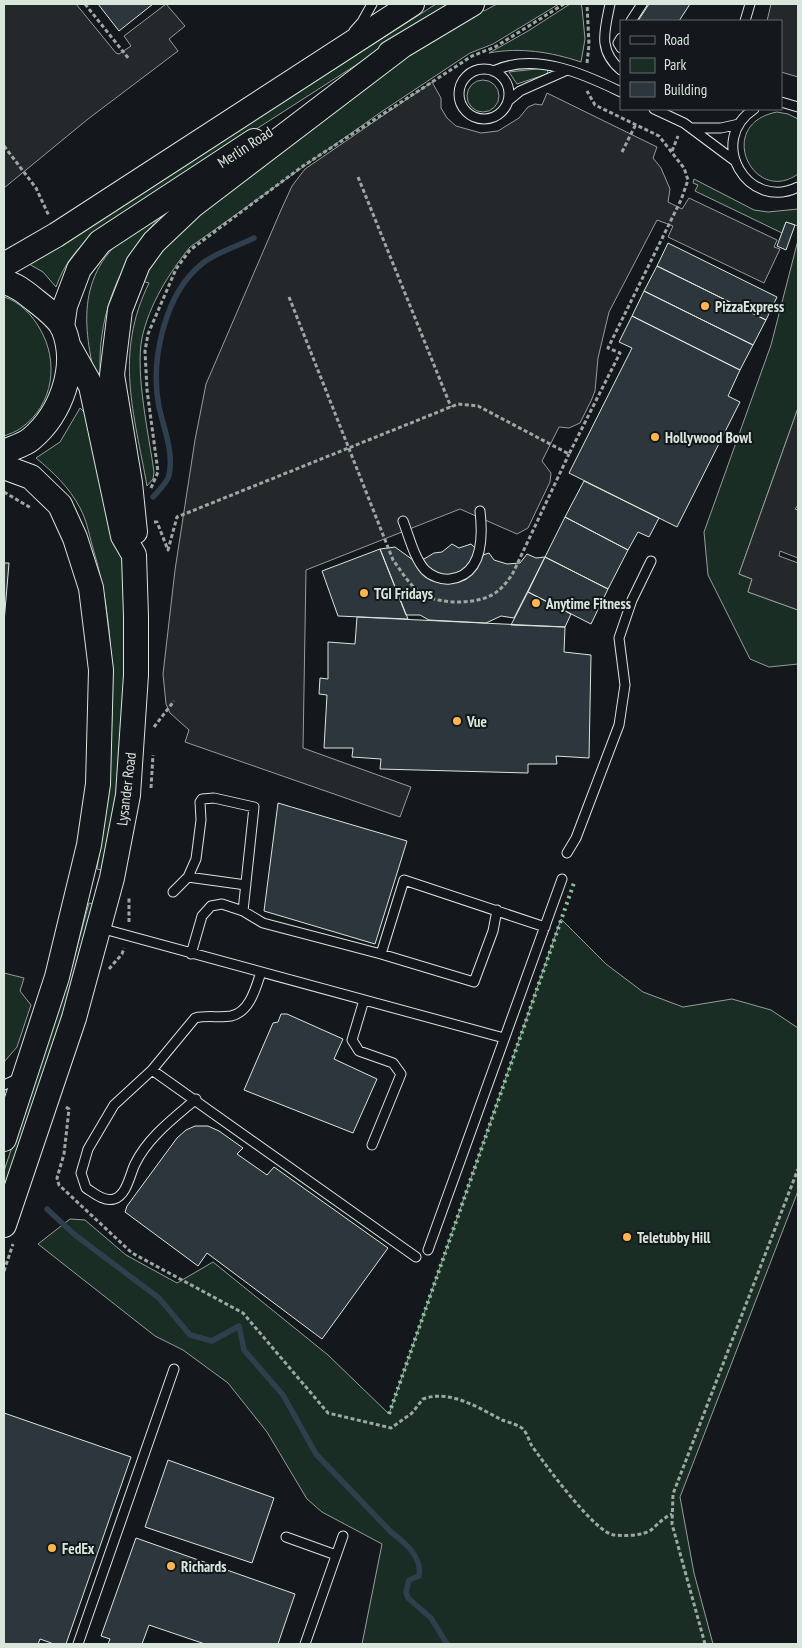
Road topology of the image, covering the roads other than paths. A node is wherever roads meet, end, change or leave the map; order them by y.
1 (372, 4) edge
2 (412, 4) edge
3 (472, 4) edge
4 (610, 4) edge
5 (642, 4) edge
6 (750, 4) edge
7 (631, 20) edge
8 (745, 20) edge
9 (402, 46) junction
10 (332, 55) junction
11 (620, 69) edge
12 (493, 71) junction
13 (565, 71) junction
14 (620, 92) edge
15 (508, 101) junction
16 (656, 110) edge
17 (750, 110) edge
18 (739, 124) junction
19 (691, 128) junction
20 (734, 161) junction
21 (798, 187) edge
22 (786, 191) junction
23 (798, 195) edge
24 (4, 264) edge
25 (4, 282) edge
26 (65, 337) junction
27 (4, 452) edge
28 (4, 466) edge
29 (480, 511) dead end
30 (403, 521) dead end
31 (134, 555) junction
32 (651, 561) dead end
33 (567, 853) dead end
34 (188, 877) junction
35 (562, 879) dead end
36 (246, 885) junction
37 (173, 892) dead end
38 (496, 910) junction
39 (243, 911) junction
40 (544, 927) junction
41 (100, 928) junction
42 (191, 954) junction
43 (381, 954) junction
44 (261, 972) junction
45 (364, 1000) junction
46 (504, 1038) junction
47 (152, 1070) junction
48 (14, 1080) edge
49 (196, 1099) junction
50 (4, 1137) edge
51 (372, 1145) dead end
52 (10, 1230) edge
53 (428, 1250) dead end
54 (416, 1257) dead end
55 (174, 1369) dead end
56 (343, 1536) dead end
57 (286, 1537) dead end
58 (336, 1555) junction
59 (78, 1644) edge
60 (305, 1644) edge

1 - 10 lane
2 - 10 street, Merlin Road
3 - 9 street, Merlin Road
4 - 11 lane
5 - 7 lane
6 - 8 lane
9 - 26 street, Merlin Road
9 - 31 street
10 - 24 street, Merlin Road
12 - 13 lane
12 - 15 lane
12 - 15 lane
13 - 14 lane
13 - 15 lane
16 - 19 lane
17 - 18 lane
18 - 19 lane
18 - 20 lane
19 - 20 lane
20 - 22 lane
21 - 22 lane
22 - 23 lane
25 - 26 street, Lysander Road
26 - 27 street, Merlin Road
26 - 31 street, Lysander Road
28 - 48 street, Lysander Road
29 - 30 lane
31 - 41 street, Lysander Road
32 - 33 lane
34 - 36 lane
34 - 36 lane
34 - 37 lane
35 - 40 lane
36 - 39 lane
38 - 40 lane
38 - 43 lane
38 - 43 lane
39 - 42 lane
39 - 43 lane
40 - 46 lane
41 - 42 lane
41 - 52 street, Lysander Road
42 - 44 lane
44 - 45 lane
44 - 47 lane
45 - 46 lane
45 - 51 lane
46 - 53 lane
47 - 49 lane
47 - 49 lane
48 - 50 street, Lysander Road
49 - 54 lane
55 - 59 lane
56 - 58 lane
57 - 58 lane
58 - 60 lane

